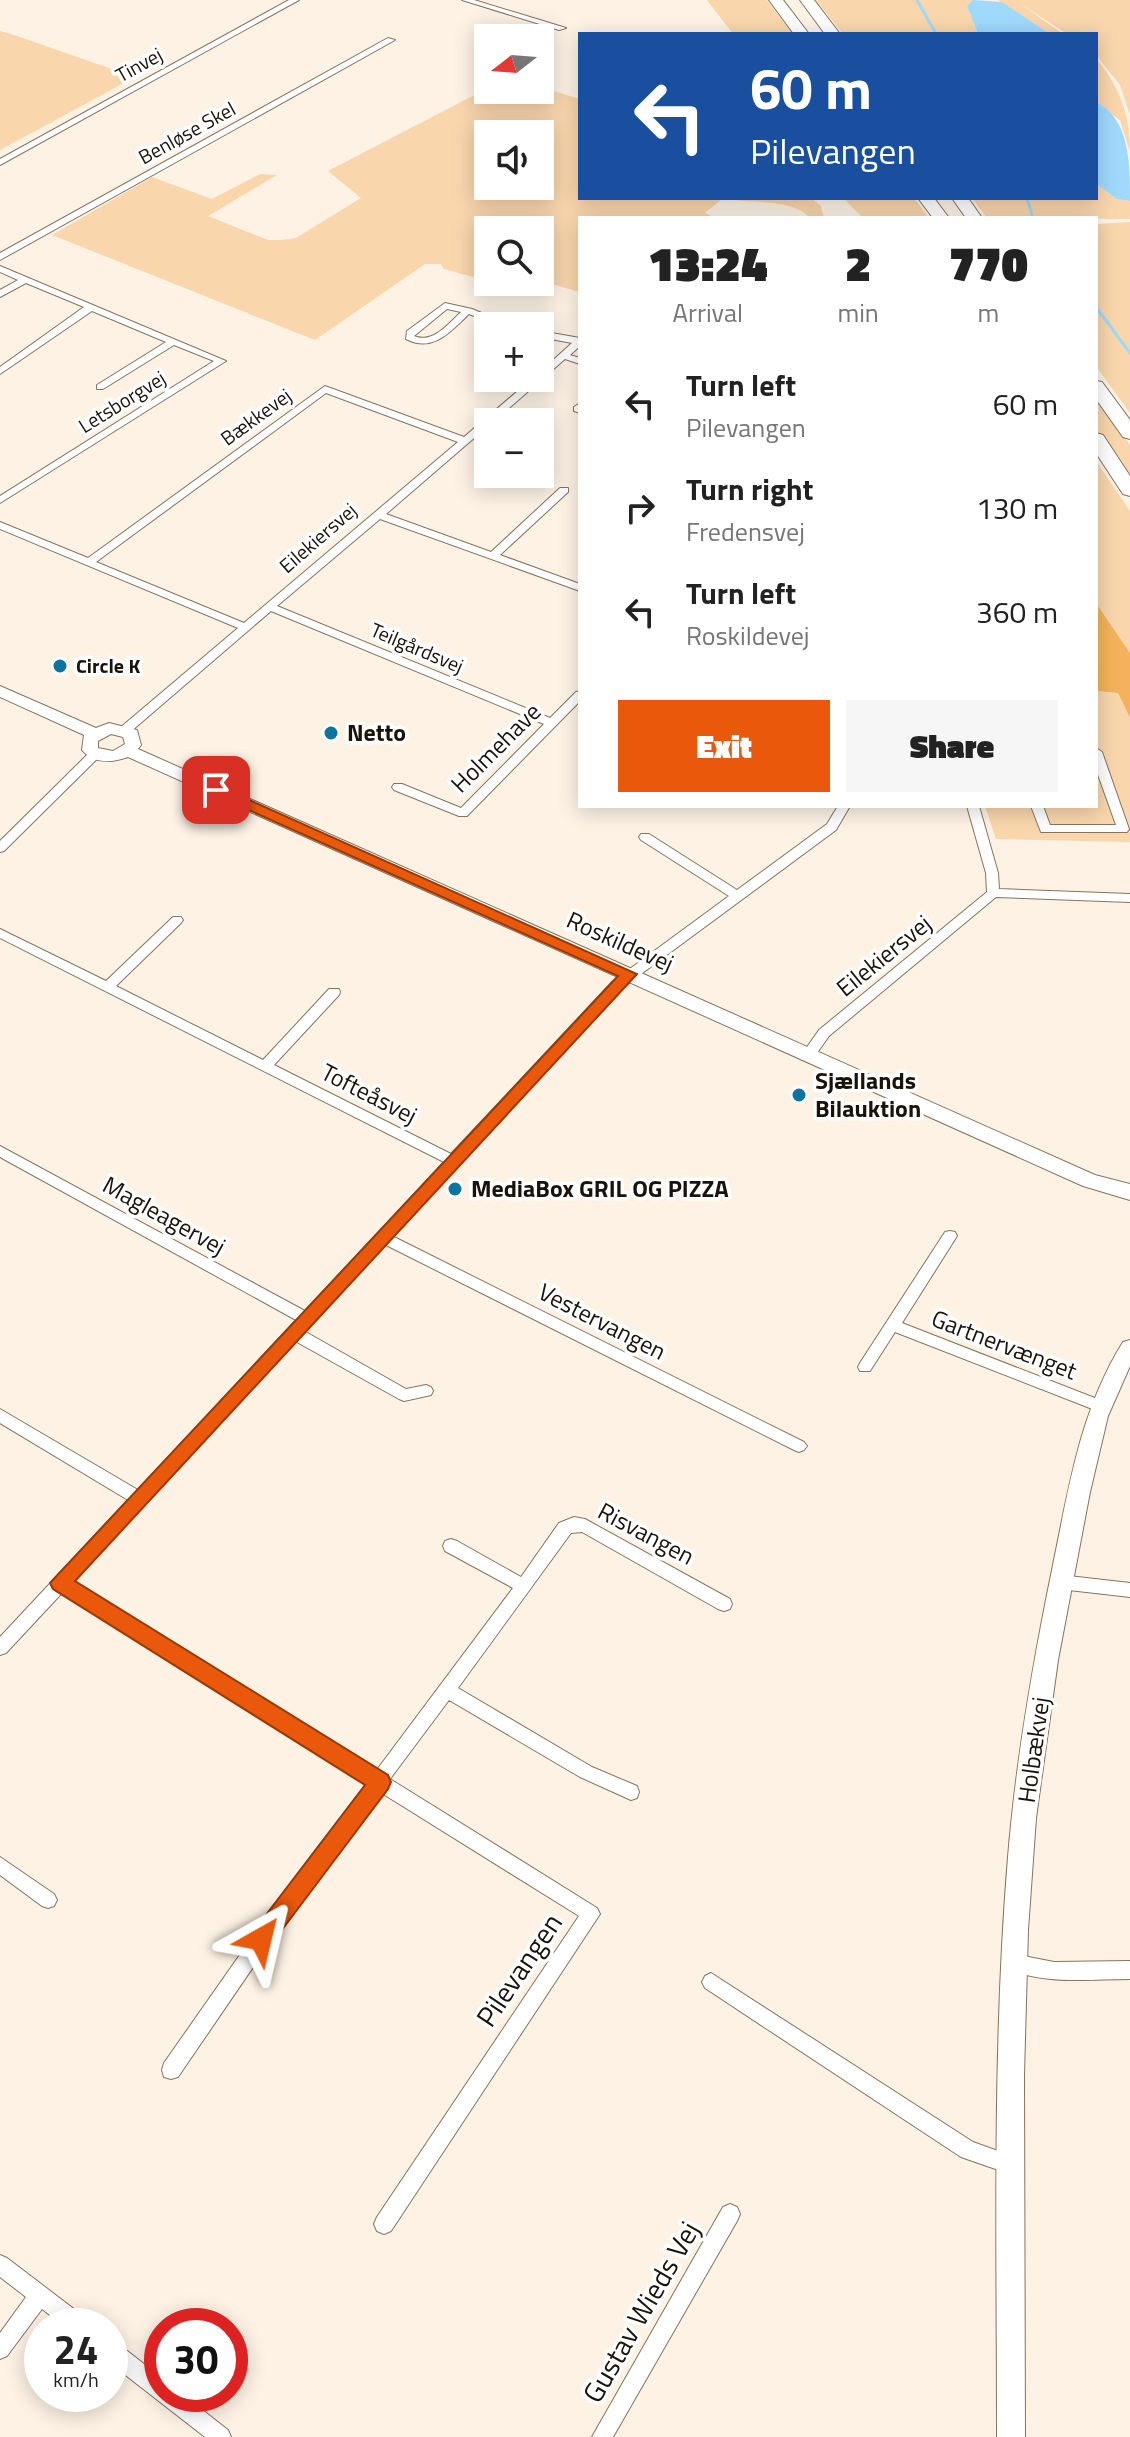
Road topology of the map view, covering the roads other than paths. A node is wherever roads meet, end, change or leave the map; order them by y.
1 (295, 0) edge
2 (466, 0) edge
3 (776, 0) edge
4 (807, 0) edge
5 (562, 28) dead end
6 (800, 32) edge
7 (831, 32) edge
8 (391, 40) dead end
9 (0, 162) edge
10 (0, 257) edge
11 (0, 269) edge
12 (25, 280) junction
13 (0, 294) edge
14 (91, 307) junction
15 (467, 311) junction
16 (474, 314) edge
17 (554, 337) edge
18 (174, 341) junction
19 (578, 342) edge
20 (578, 343) edge
21 (564, 356) junction
22 (578, 360) edge
23 (554, 364) edge
24 (0, 371) edge
25 (1098, 389) edge
26 (111, 392) dead end
27 (521, 392) edge
28 (1130, 433) edge
29 (463, 440) junction
30 (1098, 442) edge
31 (564, 490) dead end
32 (1130, 490) edge
33 (0, 500) edge
34 (377, 514) junction
35 (0, 525) edge
36 (494, 555) junction
37 (89, 562) junction
38 (578, 587) edge
39 (270, 607) junction
40 (244, 627) junction
41 (0, 691) edge
42 (578, 698) edge
43 (551, 723) junction
44 (125, 730) junction
45 (95, 734) junction
46 (128, 751) junction
47 (95, 754) junction
48 (1098, 758) edge
49 (398, 787) dead end
50 (843, 808) edge
51 (974, 808) edge
52 (1038, 808) edge
53 (645, 837) dead end
54 (0, 848) edge
55 (993, 893) junction
56 (739, 897) junction
57 (1130, 898) edge
58 (177, 920) dead end
59 (0, 933) edge
60 (629, 974) junction
61 (107, 987) junction
62 (334, 992) dead end
63 (807, 1057) junction
64 (265, 1066) junction
65 (0, 1151) edge
66 (453, 1161) junction
67 (1090, 1181) junction
68 (1130, 1192) edge
69 (1130, 1206) edge
70 (950, 1236) dead end
71 (384, 1238) junction
72 (307, 1319) junction
73 (892, 1325) junction
74 (294, 1333) junction
75 (1130, 1348) edge
76 (865, 1367) dead end
77 (426, 1391) dead end
78 (1100, 1406) junction
79 (0, 1415) edge
80 (799, 1446) dead end
81 (140, 1499) junction
82 (451, 1546) dead end
83 (1060, 1582) junction
84 (60, 1583) junction
85 (523, 1586) junction
86 (1130, 1590) edge
87 (724, 1604) dead end
88 (0, 1648) edge
89 (449, 1691) junction
90 (380, 1782) junction
91 (631, 1792) dead end
92 (0, 1865) edge
93 (48, 1900) dead end
94 (1014, 1963) junction
95 (1130, 1970) edge
96 (711, 1982) dead end
97 (171, 2070) dead end
98 (1013, 2166) junction
99 (730, 2214) dead end
100 (384, 2224) dead end
101 (0, 2265) edge
102 (40, 2295) junction
103 (57, 2308) edge
104 (0, 2349) edge
105 (128, 2364) edge
106 (144, 2376) edge
107 (189, 2412) edge
108 (221, 2437) edge
109 (602, 2437) edge
110 (1011, 2437) edge

1 - 9 street, Tinvej
2 - 5 street
3 - 6 highway
4 - 7 highway
8 - 10 street, Benløse Skel
11 - 12 street, Letsborgvej
12 - 13 street
12 - 14 street, Letsborgvej
14 - 18 street, Letsborgvej
14 - 24 street
15 - 15 street
15 - 16 street
17 - 19 street
18 - 26 street, Letsborgvej
18 - 33 street, Letsborgvej
20 - 21 street, Eilekiersvej
21 - 22 street
21 - 23 street, Eilekiersvej
25 - 28 highway
27 - 29 street, Eilekiersvej
29 - 34 street, Eilekiersvej
29 - 37 street, Bækkevej
30 - 32 highway
31 - 36 street
34 - 36 street
34 - 39 street, Eilekiersvej
35 - 37 street
36 - 38 street
37 - 40 street
39 - 40 street, Eilekiersvej
39 - 43 street, Teilgårdsvej
40 - 44 street, Eilekiersvej
41 - 45 street
42 - 43 street, Holmehave
43 - 49 street, Holmehave
44 - 45 street
44 - 46 street
45 - 47 street
46 - 47 street
46 - 60 street, Roskildevej
47 - 54 street
48 - 52 street
50 - 56 street
51 - 55 street
53 - 56 street
55 - 57 street
55 - 63 street, Eilekiersvej
56 - 60 street
58 - 61 street
59 - 61 street, Tofteåsvej
60 - 63 street, Roskildevej
60 - 66 street
61 - 64 street, Tofteåsvej
62 - 64 street
63 - 67 street, Roskildevej
64 - 66 street, Tofteåsvej
65 - 72 street, Magleagervej
66 - 71 street
67 - 68 street, Roskildevej
67 - 69 street, Roskildevej
70 - 73 street, Gartnervænget
71 - 72 street
71 - 80 street, Vestervangen
72 - 74 street
73 - 76 street, Gartnervænget
73 - 78 street, Gartnervænget
74 - 77 street
74 - 81 street
75 - 78 street, Holbækvej
78 - 83 street, Holbækvej
79 - 81 street
81 - 84 street
82 - 85 street
83 - 86 street
83 - 94 street, Holbækvej
84 - 88 street
84 - 90 street, Pilevangen
85 - 87 street, Risvangen
85 - 89 street, Risvangen
89 - 90 street, Risvangen
89 - 91 street
90 - 97 street
90 - 100 street, Pilevangen
92 - 93 street
94 - 95 street
94 - 98 street, Holbækvej
96 - 98 street
98 - 110 street, Holbækvej
99 - 109 street, Gustav Wieds Vej
101 - 102 street
102 - 103 street
102 - 104 street
105 - 106 street
107 - 108 street

